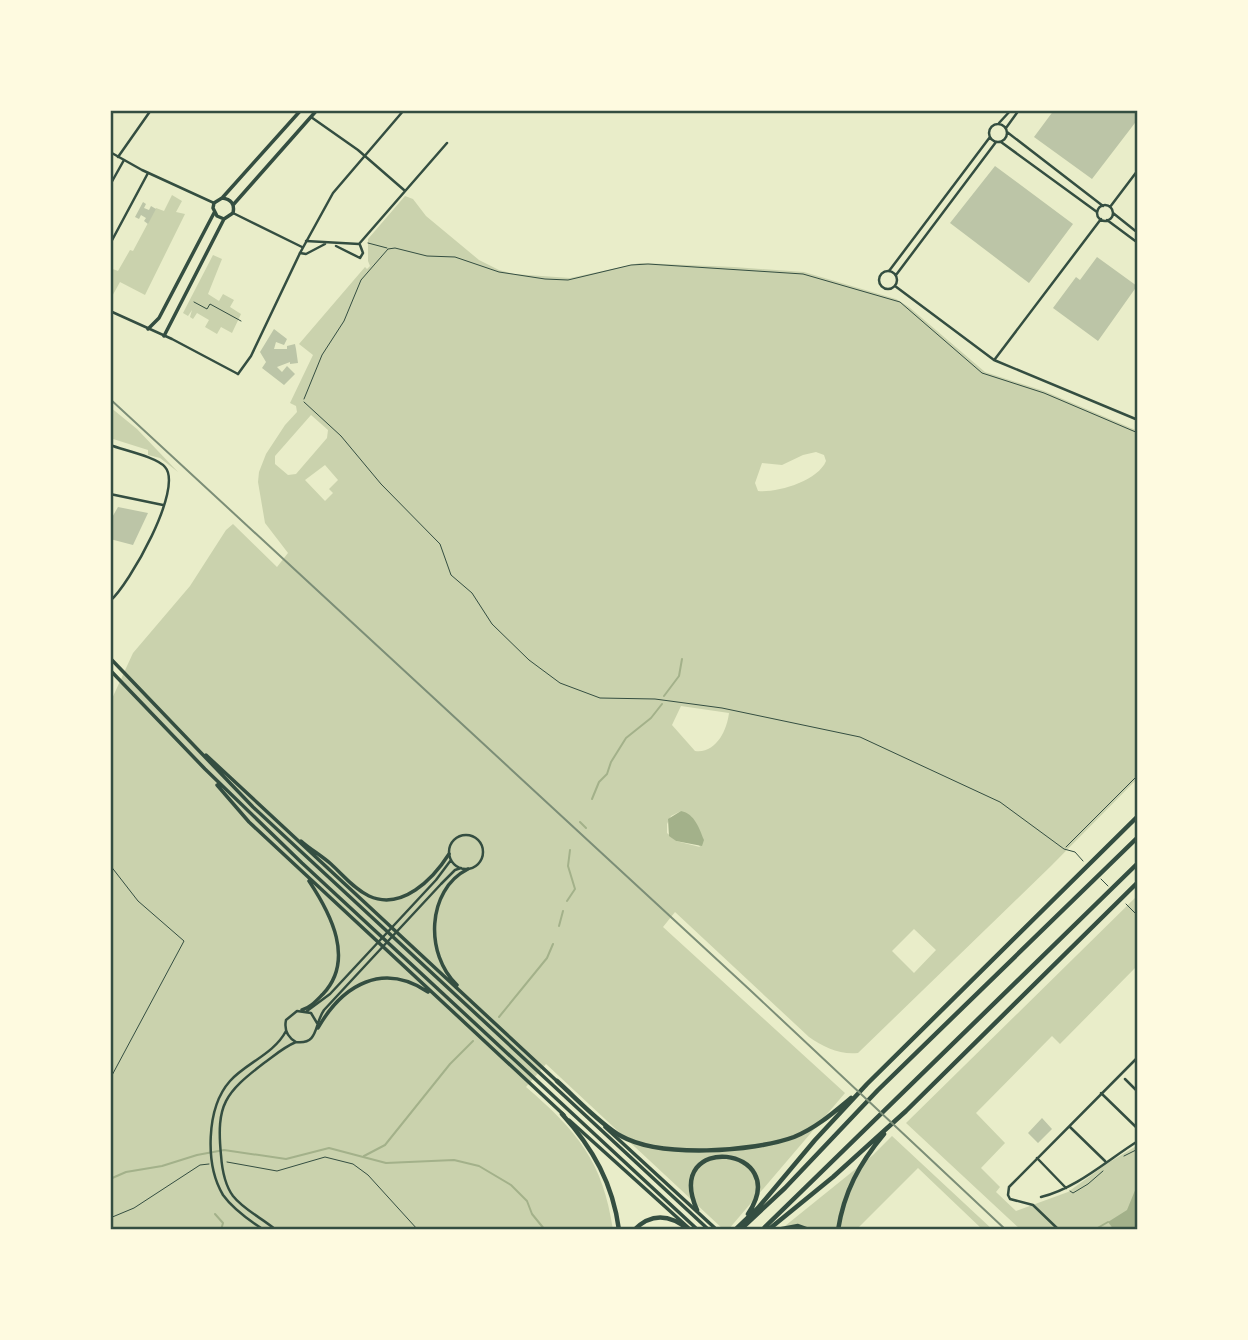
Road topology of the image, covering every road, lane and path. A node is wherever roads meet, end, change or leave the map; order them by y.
1 (137, 110) edge
2 (151, 110) edge
3 (301, 110) edge
4 (317, 110) edge
5 (404, 110) edge
6 (1011, 110) edge
7 (1019, 110) edge
8 (147, 115) junction
9 (311, 117) junction
10 (999, 124) junction
11 (1007, 130) junction
12 (990, 137) junction
13 (996, 142) junction
14 (1001, 142) junction
15 (447, 143) dead end
16 (110, 152) edge
17 (365, 156) junction
18 (118, 157) junction
19 (124, 160) junction
20 (1138, 170) edge
21 (148, 173) junction
22 (110, 185) edge
23 (405, 191) junction
24 (222, 198) junction
25 (214, 203) junction
26 (233, 205) junction
27 (1103, 206) junction
28 (1110, 208) junction
29 (1097, 212) junction
30 (214, 213) junction
31 (233, 213) junction
32 (1112, 213) junction
33 (224, 219) junction
34 (1101, 219) junction
35 (1107, 220) junction
36 (1138, 233) edge
37 (364, 239) junction
38 (306, 241) junction
39 (1138, 243) edge
40 (110, 244) edge
41 (325, 244) junction
42 (333, 244) junction
43 (359, 244) junction
44 (303, 247) junction
45 (388, 249) junction
46 (300, 253) junction
47 (889, 271) junction
48 (896, 275) junction
49 (895, 286) junction
50 (194, 302) dead end
51 (110, 311) edge
52 (241, 321) dead end
53 (148, 329) junction
54 (164, 336) junction
55 (994, 360) junction
56 (1138, 420) edge
57 (1138, 433) edge
58 (110, 445) edge
59 (110, 494) edge
60 (163, 505) junction
61 (110, 601) edge
62 (110, 658) edge
63 (110, 670) edge
64 (161, 712) junction
65 (205, 769) junction
66 (1138, 775) edge
67 (1138, 816) edge
68 (279, 824) junction
69 (1138, 837) edge
70 (1065, 849) junction
71 (449, 854) junction
72 (451, 860) junction
73 (1083, 861) dead end
74 (1138, 863) edge
75 (110, 865) edge
76 (461, 868) junction
77 (468, 869) junction
78 (306, 876) junction
79 (1101, 879) dead end
80 (1138, 882) edge
81 (1110, 888) dead end
82 (1119, 897) dead end
83 (1137, 916) edge
84 (380, 921) junction
85 (371, 931) junction
86 (403, 943) junction
87 (395, 953) junction
88 (435, 996) junction
89 (302, 1010) junction
90 (307, 1012) junction
91 (318, 1025) junction
92 (286, 1031) junction
93 (513, 1040) junction
94 (296, 1042) junction
95 (1138, 1057) edge
96 (110, 1079) edge
97 (1125, 1079) dead end
98 (557, 1081) junction
99 (867, 1084) junction
100 (1138, 1092) edge
101 (1101, 1093) junction
102 (906, 1111) junction
103 (562, 1114) junction
104 (1069, 1126) junction
105 (1138, 1129) edge
106 (1138, 1142) edge
107 (1138, 1149) edge
108 (1037, 1158) junction
109 (1116, 1160) dead end
110 (1105, 1161) junction
111 (212, 1163) dead end
112 (222, 1163) junction
113 (1106, 1168) dead end
114 (1066, 1188) junction
115 (1073, 1193) dead end
116 (1041, 1197) dead end
117 (697, 1210) junction
118 (110, 1218) edge
119 (744, 1220) junction
120 (264, 1230) edge
121 (276, 1230) edge
122 (418, 1230) edge
123 (619, 1230) edge
124 (634, 1230) edge
125 (690, 1230) edge
126 (698, 1230) edge
127 (709, 1230) edge
128 (717, 1230) edge
129 (735, 1230) edge
130 (740, 1230) edge
131 (762, 1230) edge
132 (768, 1230) edge
133 (777, 1230) edge
134 (809, 1230) edge
135 (838, 1230) edge
136 (1059, 1230) edge

1 - 8 path
2 - 8 street
3 - 24 main road
4 - 9 main road
5 - 17 street
6 - 10 street
7 - 11 street
8 - 18 street
9 - 17 street
9 - 26 main road
10 - 11 street
10 - 12 street
11 - 14 street
11 - 27 street
12 - 13 street
12 - 47 street
13 - 14 street
13 - 48 street
14 - 29 street
15 - 23 street
16 - 18 street
17 - 23 street
17 - 38 street
18 - 19 street
19 - 21 street
19 - 22 street
20 - 28 street
21 - 25 street
21 - 40 street
23 - 37 street
24 - 25 main road
24 - 26 main road
25 - 30 main road
26 - 31 main road
27 - 28 street
27 - 29 street
28 - 32 street
29 - 34 street
30 - 33 main road
30 - 53 main road
31 - 33 main road
31 - 44 street
32 - 35 street
32 - 36 street
33 - 54 main road
34 - 35 street
34 - 55 street
35 - 39 street
37 - 43 street
37 - 45 path
38 - 41 street
38 - 44 street
41 - 42 street
41 - 46 street
42 - 43 street
42 - 43 street
44 - 46 street
45 - 57 path
45 - 70 path
46 - 54 street
47 - 48 street
47 - 49 street
48 - 49 street
49 - 55 street
50 - 52 path
51 - 53 street
53 - 54 street
55 - 56 street
58 - 60 street
59 - 60 street
60 - 61 street
62 - 64 main road
63 - 65 main road
64 - 68 main road
64 - 84 main road
65 - 78 main road
65 - 85 main road
66 - 70 path
67 - 99 highway
68 - 71 main road
68 - 84 main road
69 - 130 highway
70 - 73 path
71 - 72 street
71 - 77 street
72 - 76 street
72 - 90 street
74 - 131 highway
75 - 96 path
76 - 77 street
76 - 91 street
77 - 93 main road
78 - 85 main road
78 - 89 main road
79 - 81 path
80 - 102 highway
82 - 83 path
84 - 86 main road
85 - 87 main road
86 - 93 main road
86 - 127 main road
87 - 88 main road
87 - 126 main road
88 - 91 main road
88 - 103 main road
89 - 90 street
89 - 92 street
90 - 91 street
91 - 94 street
92 - 94 street
92 - 120 street
93 - 98 main road
94 - 112 street
95 - 101 street
97 - 100 street
98 - 99 highway
98 - 117 main road
99 - 119 highway
101 - 104 street
101 - 105 street
102 - 132 highway
102 - 135 highway
103 - 123 highway
103 - 125 main road
104 - 108 street
104 - 110 street
106 - 110 street
107 - 109 path
108 - 114 street
108 - 136 street
110 - 114 street
111 - 118 path
112 - 121 street
112 - 122 path
113 - 115 path
114 - 116 street
117 - 119 highway
117 - 128 main road
119 - 129 highway
124 - 125 highway
133 - 134 highway

